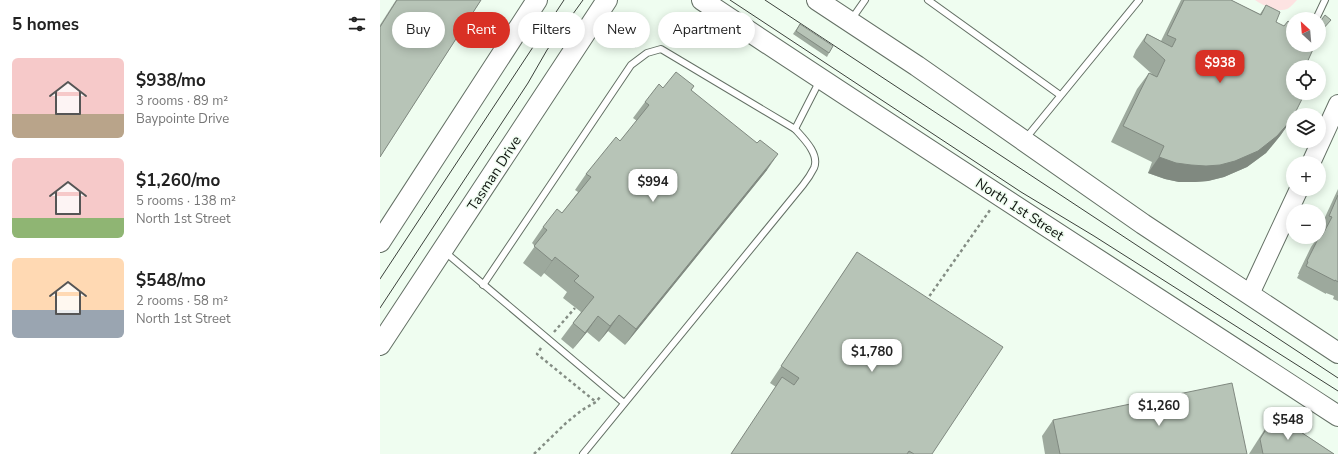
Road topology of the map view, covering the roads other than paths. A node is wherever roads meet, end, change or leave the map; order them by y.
1 (537, 0) edge
2 (607, 0) edge
3 (702, 0) edge
4 (817, 0) edge
5 (865, 0) edge
6 (928, 0) edge
7 (1139, 0) edge
8 (1325, 0) edge
9 (1319, 12) edge
10 (849, 22) junction
11 (821, 79) junction
12 (1060, 95) junction
13 (1338, 104) edge
14 (795, 129) junction
15 (1024, 140) junction
16 (1314, 156) edge
17 (1296, 196) edge
18 (382, 234) edge
19 (442, 250) junction
20 (483, 284) junction
21 (1250, 294) junction
22 (380, 345) edge
23 (1338, 353) edge
24 (624, 403) junction
25 (1338, 416) edge
26 (583, 454) edge

1 - 18 main road
2 - 19 main road, Tasman Drive
3 - 11 main road, North 1st Street
4 - 10 main road
5 - 10 lane
6 - 12 lane
7 - 12 lane
8 - 9 lane
10 - 15 main road
11 - 14 lane
11 - 25 main road, North 1st Street
12 - 15 lane
13 - 16 street
14 - 20 lane
14 - 24 lane
15 - 21 main road
17 - 21 street
19 - 20 lane
19 - 22 main road, Tasman Drive
20 - 24 lane
21 - 23 main road
24 - 26 lane

